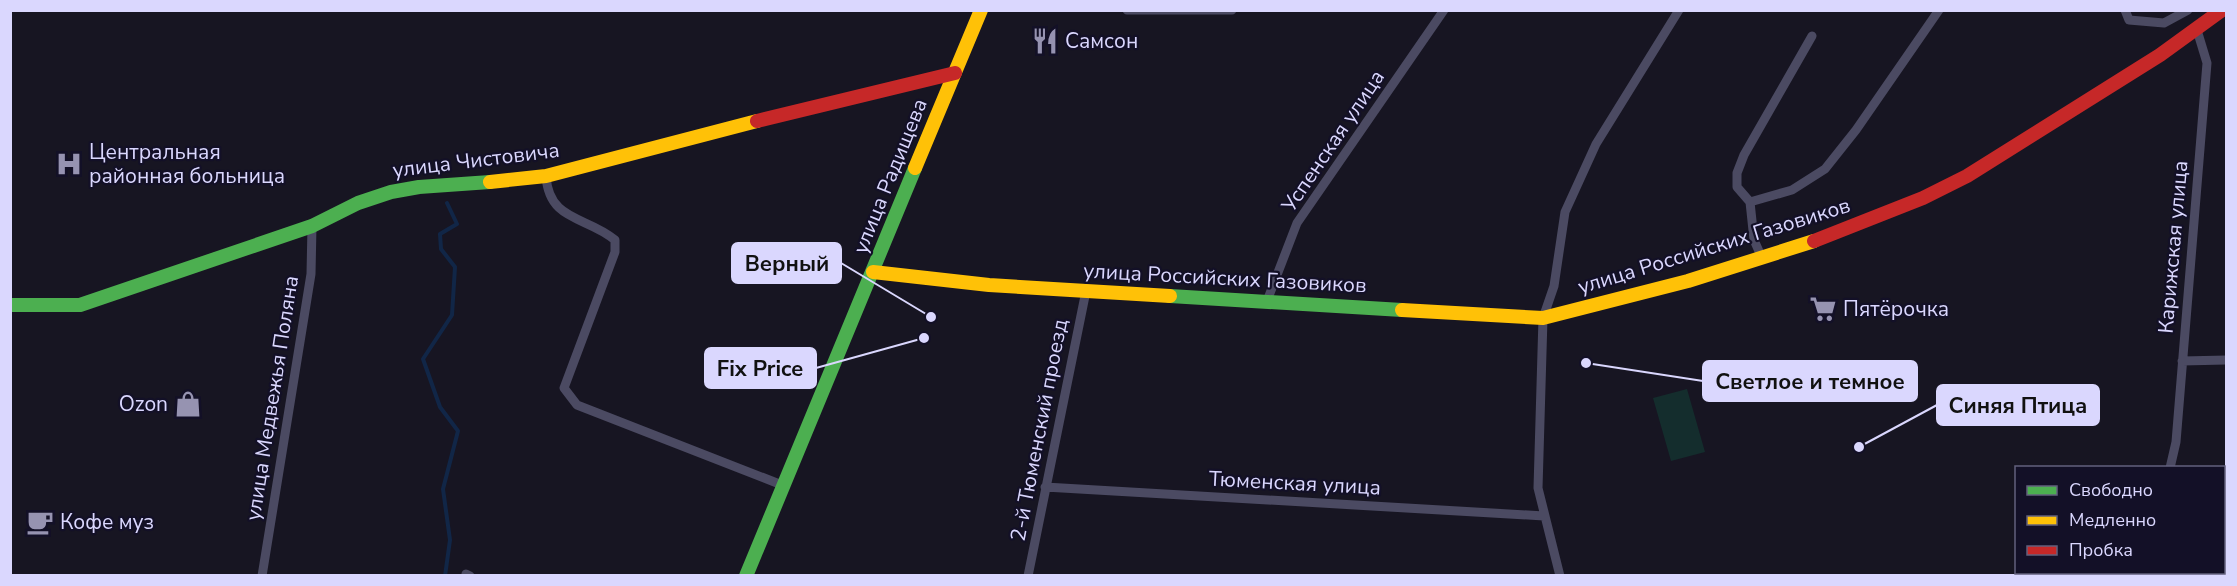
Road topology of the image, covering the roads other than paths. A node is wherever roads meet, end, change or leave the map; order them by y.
1 (981, 10) edge
2 (1127, 10) edge
3 (1232, 10) edge
4 (1444, 10) edge
5 (1679, 10) edge
6 (1939, 10) edge
7 (2125, 10) edge
8 (2188, 10) edge
9 (2215, 11) edge
10 (2198, 30) junction
11 (1812, 36) dead end
12 (955, 73) junction
13 (546, 176) junction
14 (1750, 202) junction
15 (312, 226) junction
16 (1762, 258) junction
17 (873, 272) junction
18 (1086, 291) junction
19 (1267, 301) junction
20 (10, 306) edge
21 (1543, 318) junction
22 (2226, 360) edge
23 (2181, 361) junction
24 (2170, 466) edge
25 (782, 485) junction
26 (1045, 487) junction
27 (1544, 516) junction
28 (262, 576) edge
29 (746, 576) edge
30 (1028, 576) edge
31 (1560, 576) edge

1 - 12 main road, улица Радищева
2 - 3 street
4 - 19 street, Успенская улица
5 - 21 street
6 - 14 street
7 - 8 street
9 - 10 main road, улица Российских Газовиков
10 - 16 main road, улица Российских Газовиков
10 - 23 street, Карижская улица
11 - 14 street
12 - 13 main road, улица Чистовича
12 - 17 main road, улица Радищева
13 - 15 main road, улица Чистовича
13 - 25 street
14 - 16 street
15 - 20 main road, улица Чистовича
15 - 28 street, улица Медвежья Поляна
16 - 21 main road, улица Российских Газовиков
17 - 18 main road, улица Российских Газовиков
17 - 25 main road, улица Радищева
18 - 19 main road, улица Российских Газовиков
18 - 26 street, 2-й Тюменский проезд
19 - 21 main road, улица Российских Газовиков
21 - 27 street
22 - 23 street
23 - 24 street, Карижская улица
25 - 29 main road, улица Радищева
26 - 27 street, Тюменская улица
26 - 30 street, 2-й Тюменский проезд
27 - 31 street

